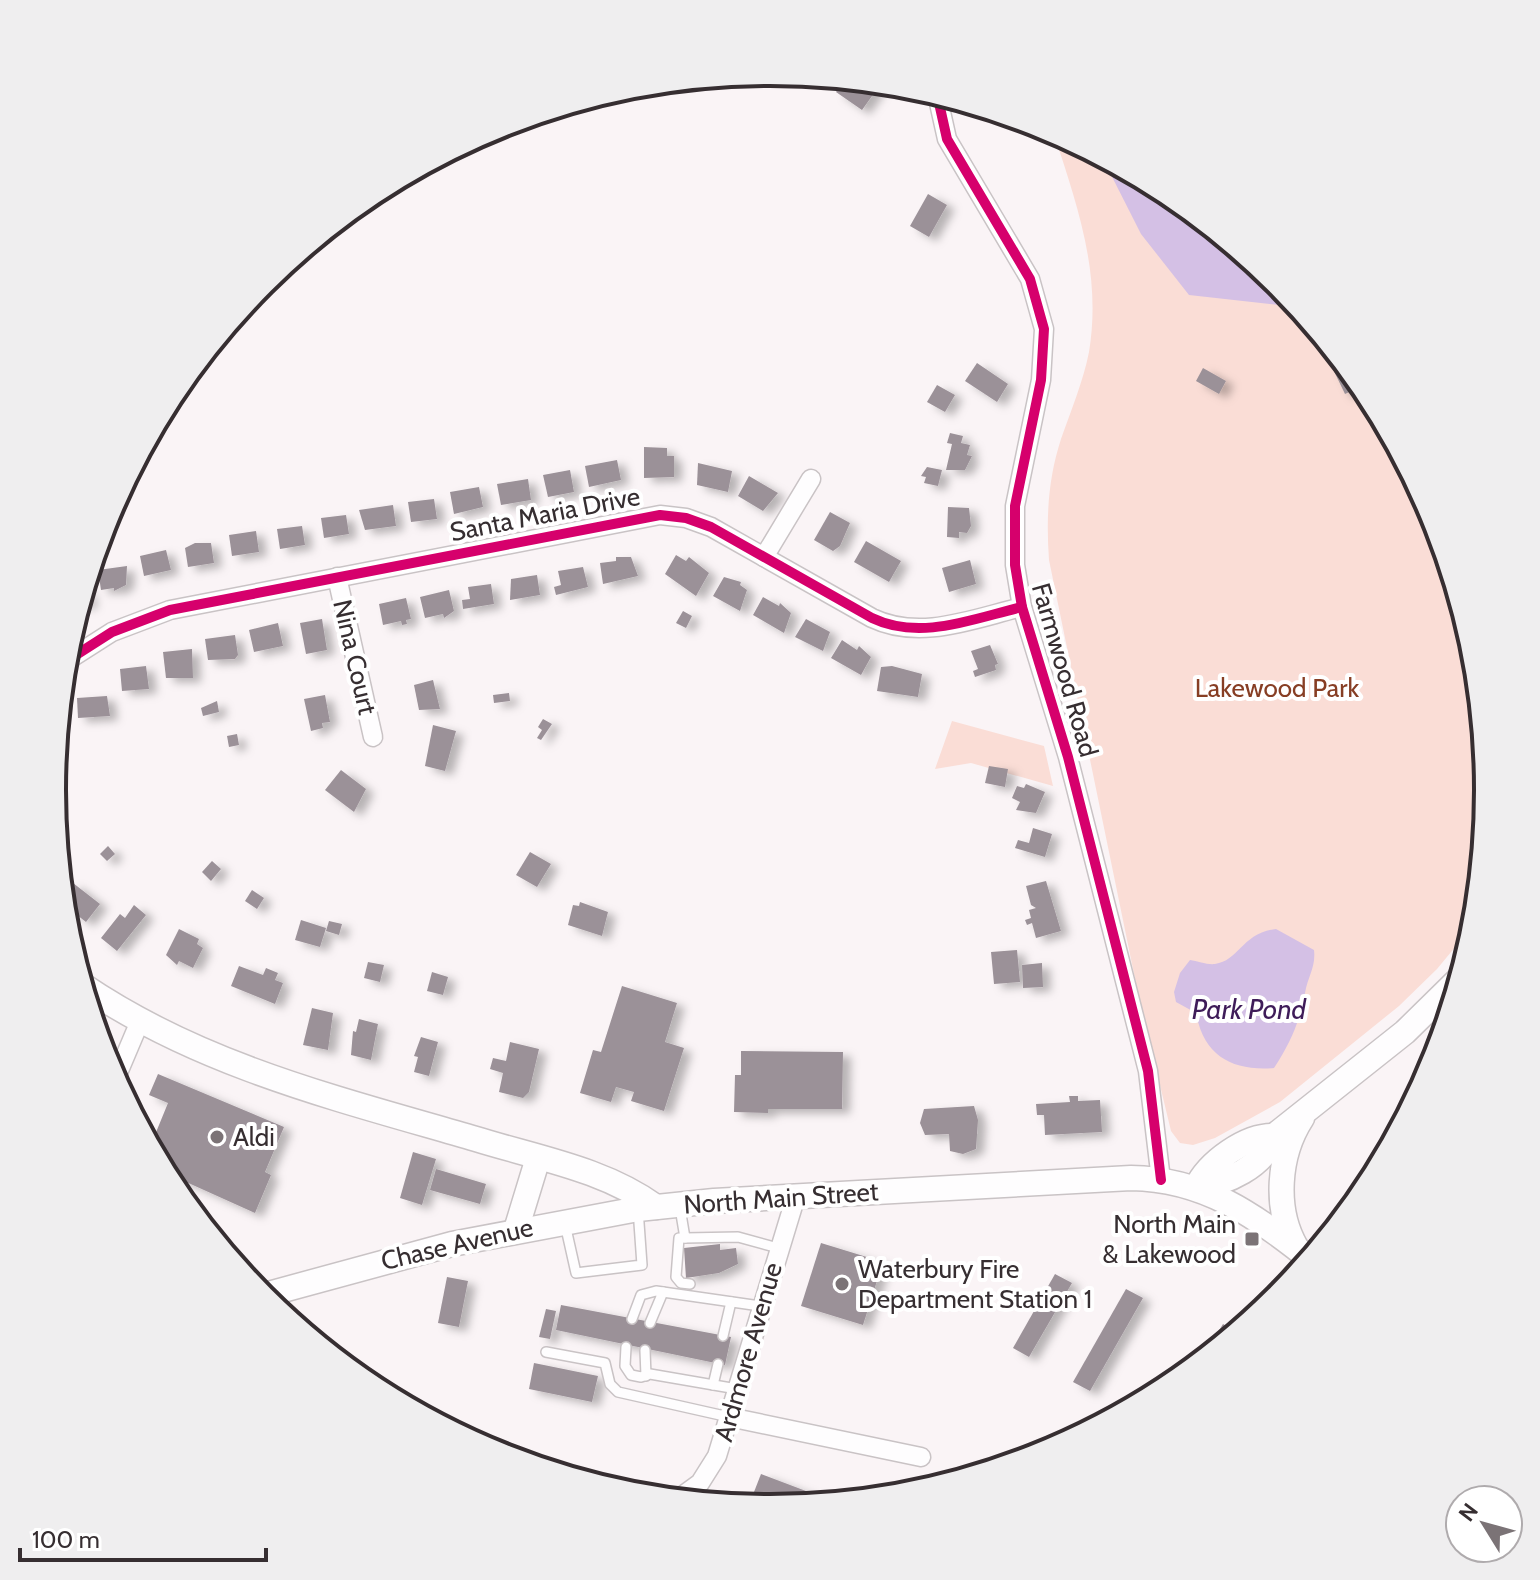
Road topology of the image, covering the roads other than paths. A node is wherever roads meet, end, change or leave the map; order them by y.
1 (940, 107) edge
2 (811, 479) dead end
3 (764, 557) junction
4 (337, 577) junction
5 (1022, 607) junction
6 (80, 652) edge
7 (373, 737) dead end
8 (96, 994) edge
9 (1441, 1002) edge
10 (140, 1021) junction
11 (122, 1063) edge
12 (1311, 1107) junction
13 (538, 1158) junction
14 (1161, 1180) junction
15 (1196, 1188) junction
16 (796, 1196) junction
17 (658, 1206) junction
18 (564, 1221) junction
19 (516, 1230) junction
20 (685, 1238) junction
21 (778, 1248) junction
22 (1301, 1251) edge
23 (1301, 1252) edge
24 (690, 1284) dead end
25 (276, 1292) edge
26 (663, 1292) junction
27 (731, 1302) junction
28 (760, 1306) junction
29 (632, 1319) dead end
30 (650, 1323) dead end
31 (723, 1336) dead end
32 (626, 1347) dead end
33 (645, 1350) dead end
34 (546, 1352) dead end
35 (718, 1364) dead end
36 (646, 1376) junction
37 (713, 1385) junction
38 (737, 1389) junction
39 (729, 1417) junction
40 (921, 1457) dead end
41 (694, 1489) edge

1 - 5 street, Farmwood Road
2 - 3 street
3 - 4 street, Santa Maria Drive
3 - 5 street, Santa Maria Drive
4 - 6 street, Santa Maria Drive
4 - 7 street, Nina Court
5 - 14 street, Farmwood Road
8 - 10 main road, North Main Street
9 - 12 main road
10 - 11 street
10 - 13 main road, North Main Street
12 - 15 main road
12 - 22 main road
13 - 17 main road, North Main Street
13 - 19 main road
14 - 15 main road, North Main Street
14 - 16 main road, North Main Street
15 - 23 main road, North Main Street
16 - 17 main road, North Main Street
16 - 21 street, Ardmore Avenue
17 - 18 main road, Chase Avenue
17 - 18 lane
17 - 20 lane
18 - 19 main road, Chase Avenue
19 - 25 main road, Chase Avenue
20 - 21 lane
20 - 24 lane
21 - 28 street, Ardmore Avenue
26 - 27 lane
26 - 29 lane
26 - 30 lane
27 - 28 lane
27 - 31 lane
28 - 38 street, Ardmore Avenue
32 - 36 lane
33 - 36 lane
34 - 39 lane
35 - 37 lane
36 - 37 lane
37 - 38 lane
38 - 39 street, Ardmore Avenue
39 - 40 street
39 - 41 street, Ardmore Avenue

